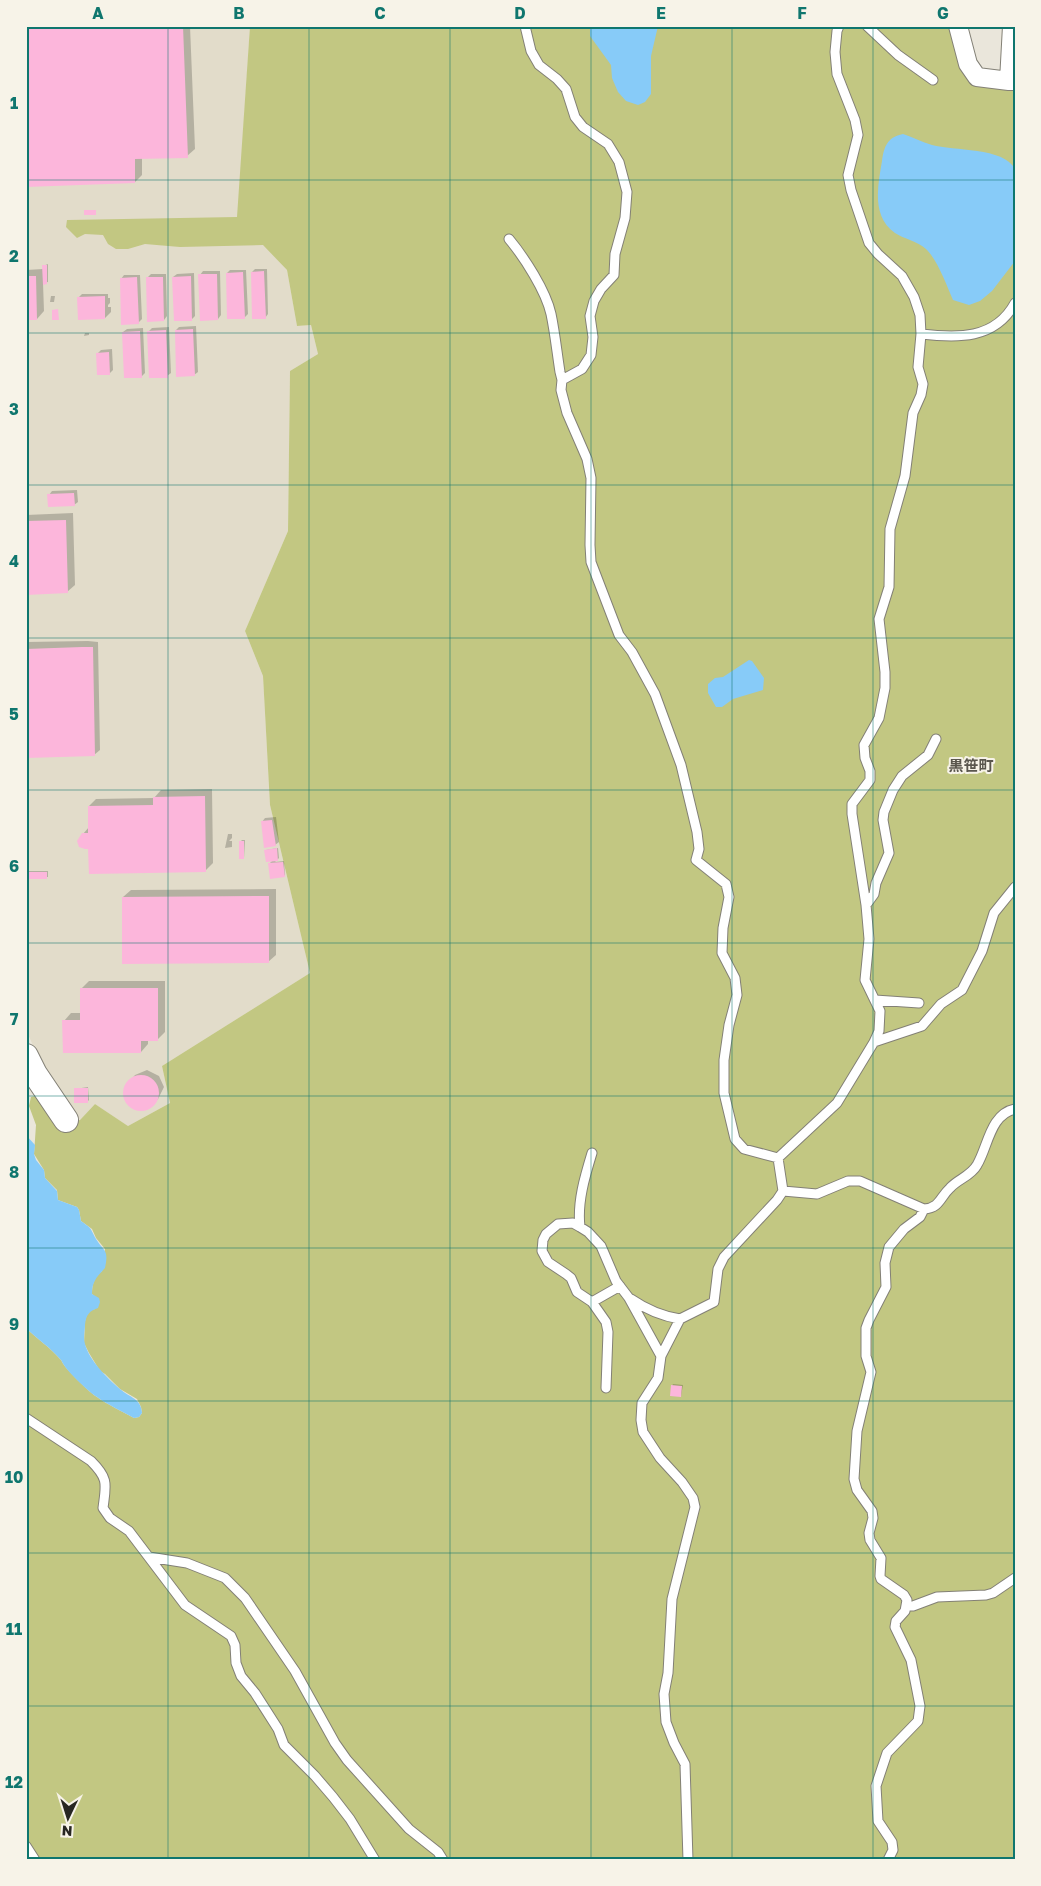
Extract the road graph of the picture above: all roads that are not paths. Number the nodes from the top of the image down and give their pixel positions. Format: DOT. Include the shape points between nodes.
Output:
graph roads {
  1 [pos="525,26"];
  2 [pos="839,26"];
  3 [pos="867,26"];
  4 [pos="958,26"];
  5 [pos="1012,26"];
  6 [pos="933,80"];
  7 [pos="1012,81"];
  8 [pos="509,239"];
  9 [pos="1015,303"];
  10 [pos="920,334"];
  11 [pos="562,380"];
  12 [pos="936,739"];
  13 [pos="1015,886"];
  14 [pos="866,905"];
  15 [pos="875,1000"];
  16 [pos="919,1003"];
  17 [pos="874,1042"];
  18 [pos="26,1056"];
  19 [pos="1015,1109"];
  20 [pos="66,1120"];
  21 [pos="592,1153"];
  22 [pos="778,1158"];
  23 [pos="783,1190"];
  24 [pos="924,1209"];
  25 [pos="580,1227"];
  26 [pos="620,1286"];
  27 [pos="629,1298"];
  28 [pos="592,1302"];
  29 [pos="680,1319"];
  30 [pos="660,1356"];
  31 [pos="606,1388"];
  32 [pos="26,1418"];
  33 [pos="149,1557"];
  34 [pos="1015,1578"];
  35 [pos="906,1606"];
  36 [pos="26,1846"];
  37 [pos="35,1860"];
  38 [pos="375,1860"];
  39 [pos="443,1860"];
  40 [pos="688,1860"];
  41 [pos="888,1860"];
  1 -- 11 [label="lane" via="531,51 539,64 566,89 575,118 608,144 619,162 627,192 614,275 601,289 590,316 593,337 590,355 582,369"];
  2 -- 10 [label="lane" via="835,52 837,74 858,134 848,175 851,190 869,243 902,276 914,297 920,315"];
  3 -- 6 [label="lane" via="898,55"];
  4 -- 7 [label="street" via="968,64 978,77"];
  5 -- 7 [label="street"];
  8 -- 11 [label="lane" via="522,254 551,312"];
  9 -- 10 [label="lane" via="996,325 983,331 949,337"];
  10 -- 14 [label="lane" via="918,367 923,384 913,413 905,476 890,529 889,587 879,619 885,688 879,718 864,745 870,780 852,804"];
  11 -- 22 [label="lane" via="567,413 587,459 591,478 591,562 619,635 655,694 681,765 697,832 699,849 696,860 726,884 729,897 722,953 735,978 737,995 724,1060 724,1093 735,1139 744,1149"];
  12 -- 14 [label="lane" via="928,754 902,776 893,790 883,820 889,854 874,894"];
  13 -- 17 [label="lane" via="994,913 982,951 962,990 941,1004 922,1026"];
  14 -- 15 [label="lane" via="869,939 865,980"];
  15 -- 16 [label="lane"];
  15 -- 17 [label="lane" via="880,1011 879,1031"];
  17 -- 22 [label="lane" via="837,1103"];
  18 -- 20 [label="street"];
  19 -- 24 [label="lane" via="996,1121 977,1166 949,1188 942,1200 932,1208"];
  21 -- 25 [label="lane" via="580,1205"];
  22 -- 23 [label="lane"];
  23 -- 24 [label="lane" via="817,1194 848,1181 860,1182"];
  23 -- 29 [label="lane" via="724,1257 718,1269 714,1302"];
  24 -- 35 [label="lane" via="889,1247 885,1263 886,1287 866,1328 866,1356 871,1372 857,1431 854,1479 857,1490 872,1511 869,1533 881,1558 881,1580 904,1595"];
  25 -- 26 [label="lane" via="601,1246"];
  25 -- 28 [label="lane" via="573,1223 558,1224 546,1234 542,1251 548,1262 571,1278 577,1292"];
  26 -- 27 [label="lane"];
  26 -- 28 [label="lane"];
  27 -- 29 [label="lane" via="653,1312"];
  27 -- 30 [label="lane"];
  28 -- 31 [label="lane" via="606,1322 608,1332"];
  29 -- 30 [label="lane"];
  30 -- 40 [label="lane" via="658,1378 642,1403 643,1432 660,1458 682,1482 695,1507 672,1599 664,1694 666,1722 685,1764"];
  32 -- 33 [label="lane" via="92,1461 100,1470 105,1478 104,1512 129,1530"];
  33 -- 38 [label="lane" via="185,1605 231,1636 241,1676 255,1693 284,1745 333,1797"];
  33 -- 39 [label="lane" via="187,1563 225,1578 244,1598 295,1670 347,1760 409,1829 438,1852"];
  34 -- 35 [label="lane" via="986,1595 937,1597"];
  35 -- 41 [label="lane" via="895,1627 911,1660 920,1706 918,1721 887,1753 876,1786 878,1821 892,1842 893,1850"];
  36 -- 37 [label="lane"];
}
